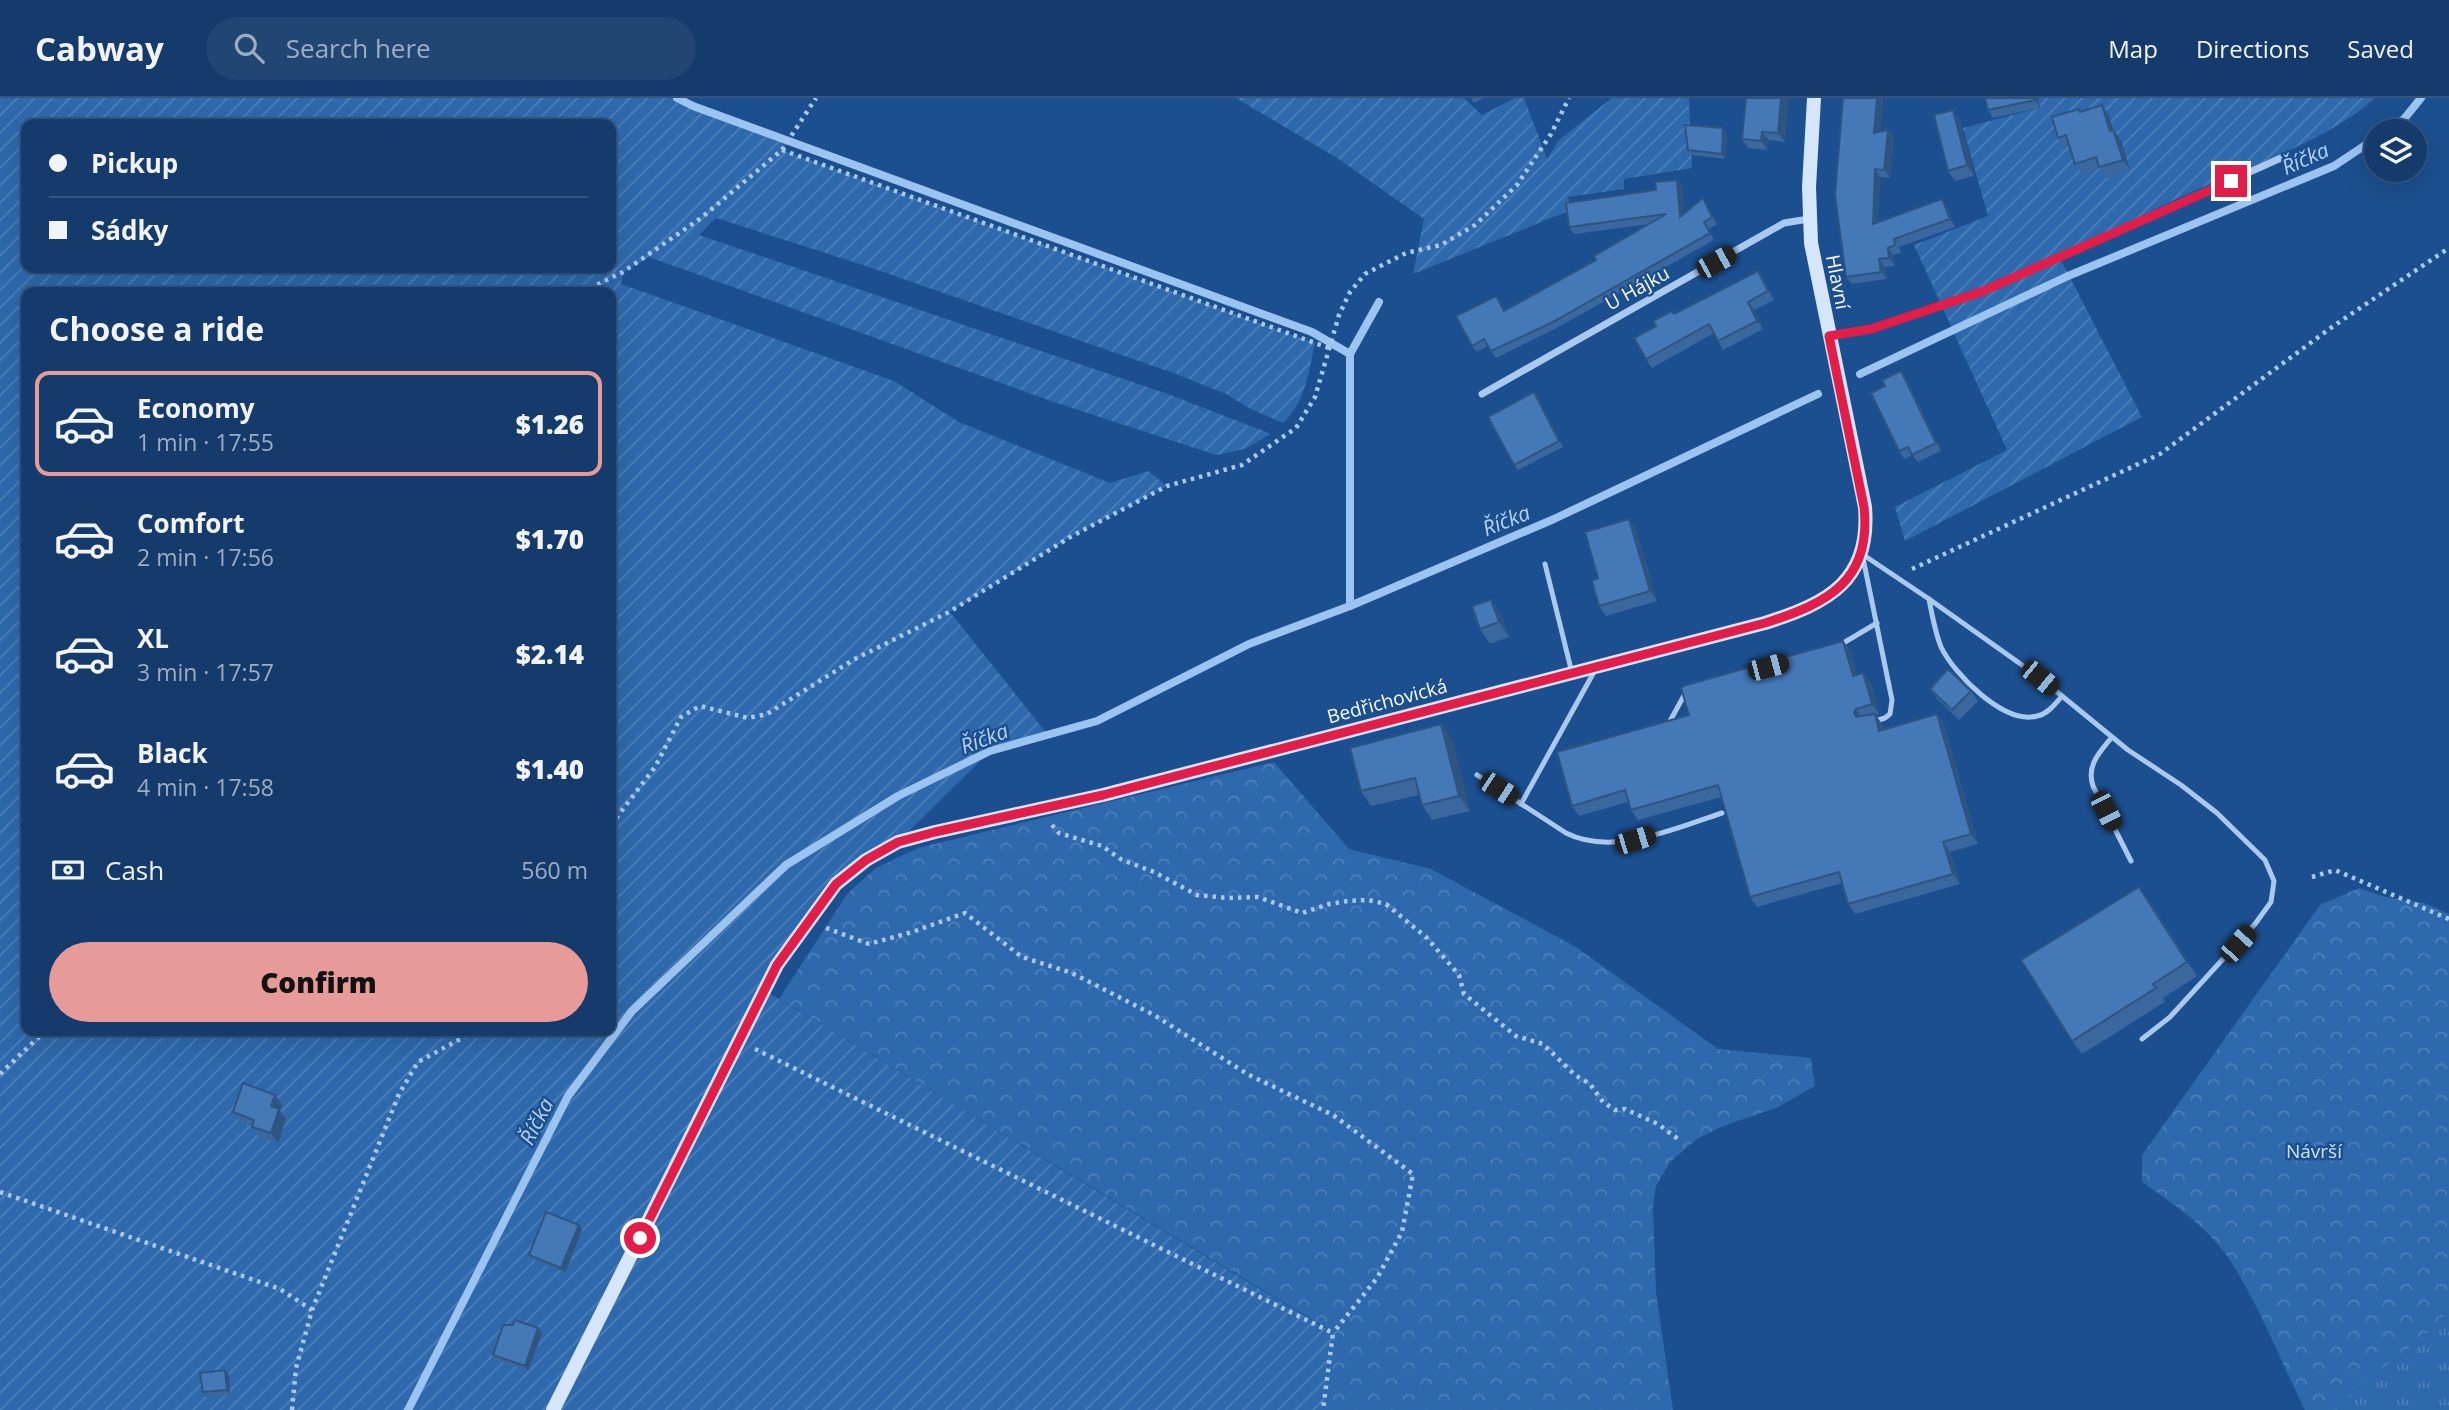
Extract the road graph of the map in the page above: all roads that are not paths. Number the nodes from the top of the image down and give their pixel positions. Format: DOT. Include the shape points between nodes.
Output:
graph roads {
  1 [pos="1814,98"];
  2 [pos="2281,158"];
  3 [pos="1809,219"];
  4 [pos="1829,336"];
  5 [pos="1482,394"];
  6 [pos="1861,554"];
  7 [pos="1545,564"];
  8 [pos="1929,599"];
  9 [pos="1877,623"];
  10 [pos="1836,647"];
  11 [pos="1597,666"];
  12 [pos="1572,673"];
  13 [pos="1694,687"];
  14 [pos="2062,696"];
  15 [pos="1670,721"];
  16 [pos="1866,723"];
  17 [pos="2112,737"];
  18 [pos="1477,775"];
  19 [pos="1521,804"];
  20 [pos="1722,813"];
  21 [pos="2131,861"];
  22 [pos="2142,1039"];
  23 [pos="553,1410"];
  1 -- 3 [label="street, Hlavní"];
  2 -- 4 [label="street" via="1981,292 1871,329"];
  3 -- 4 [label="street, Hlavní"];
  3 -- 5 [label="street, U Hájku" via="1784,223"];
  4 -- 6 [label="street, Hlavní" via="1864,507 1866,535"];
  6 -- 8 [label="lane"];
  6 -- 9 [label="lane"];
  6 -- 11 [label="street, Bedřichovická" via="1837,590 1803,610"];
  7 -- 12 [label="lane"];
  8 -- 14 [label="lane"];
  8 -- 14 [label="lane" via="1947,656 1962,676 1996,705 2015,715 2034,717 2048,711"];
  9 -- 10 [label="lane"];
  9 -- 16 [label="lane" via="1893,706 1885,718"];
  11 -- 12 [label="street, Bedřichovická"];
  11 -- 19 [label="lane"];
  12 -- 23 [label="street, Bedřichovická" via="1103,795 935,832 898,842 866,860 836,884 777,965"];
  13 -- 15 [label="lane" via="1686,692"];
  14 -- 17 [label="lane"];
  17 -- 21 [label="lane" via="2093,761 2091,776"];
  17 -- 22 [label="lane" via="2230,824 2265,860 2274,881 2271,902 2255,924 2177,1010"];
  18 -- 19 [label="lane"];
  19 -- 20 [label="lane" via="1573,836 1621,842"];
}
